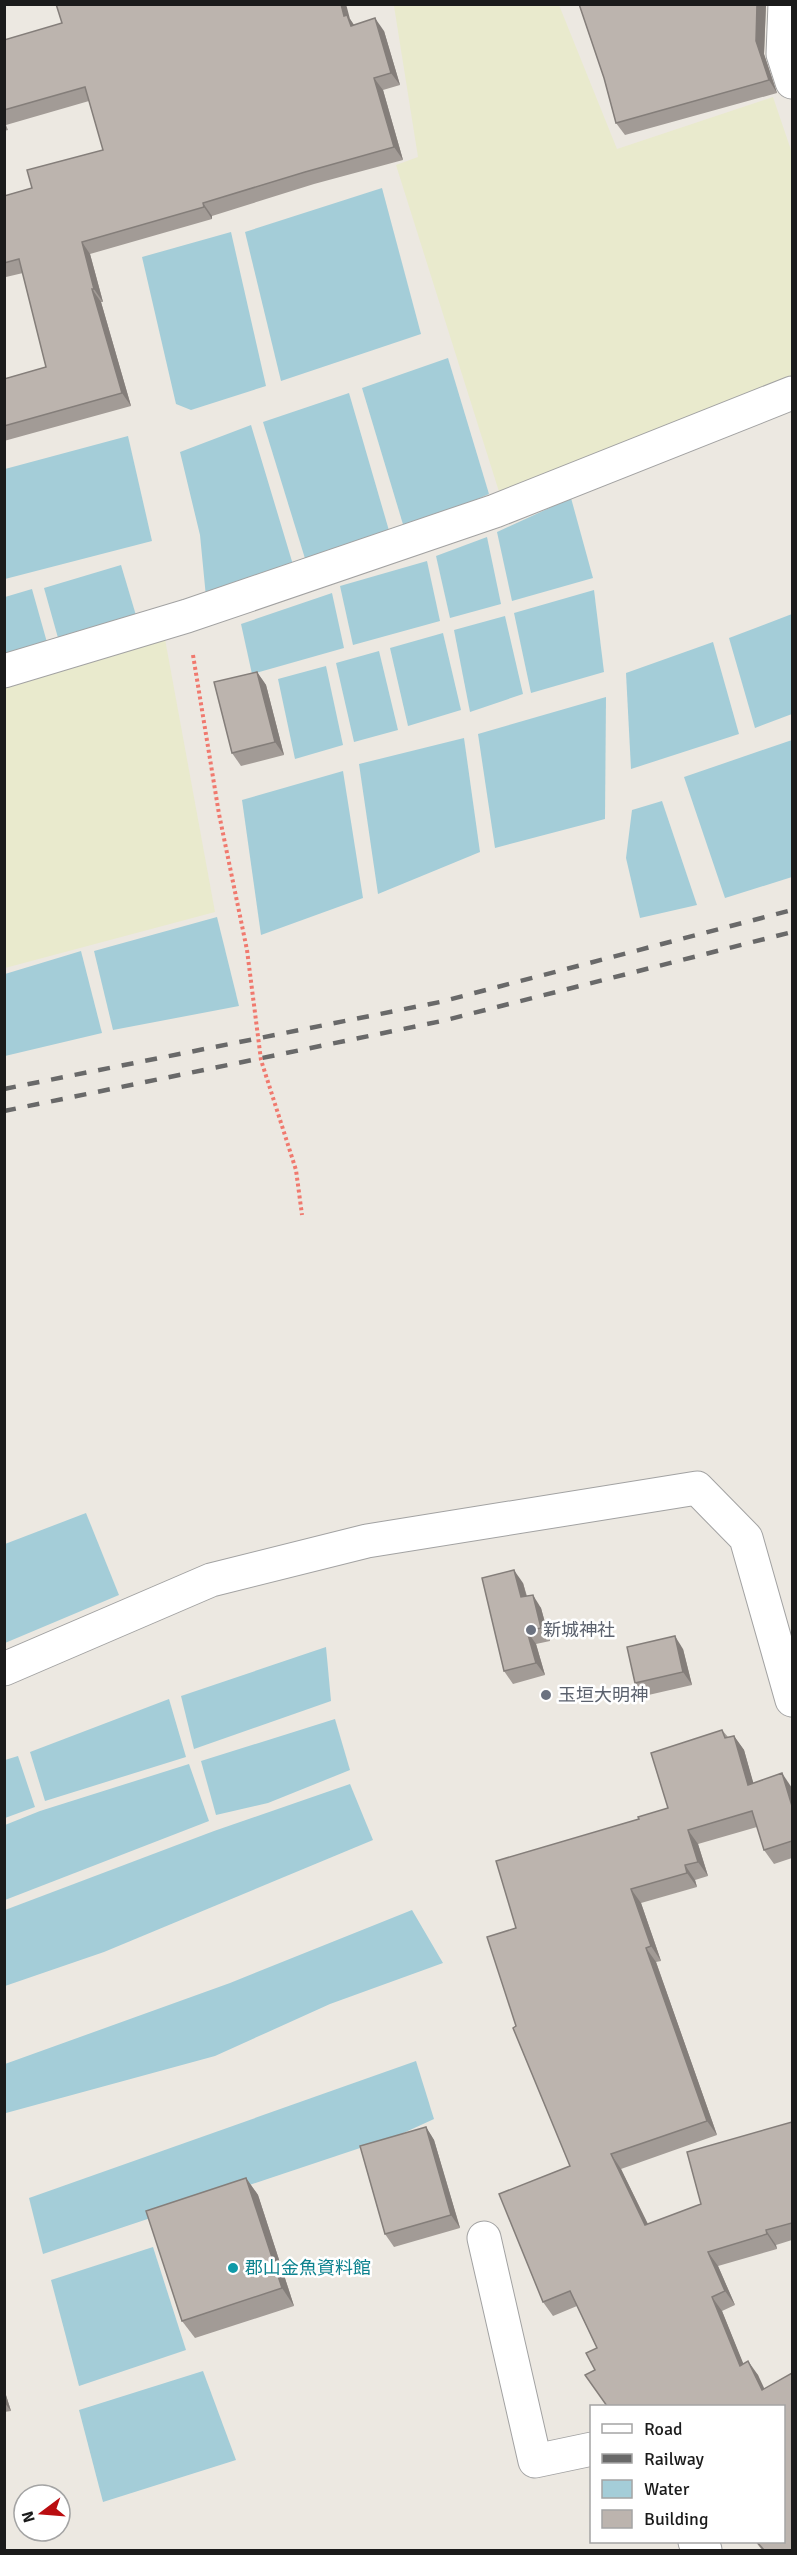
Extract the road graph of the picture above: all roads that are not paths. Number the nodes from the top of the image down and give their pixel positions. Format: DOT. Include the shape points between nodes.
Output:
graph roads {
  1 [pos="785,4"];
  2 [pos="792,82"];
  3 [pos="792,393"];
  4 [pos="4,671"];
  5 [pos="4,1669"];
  6 [pos="792,1700"];
  7 [pos="484,2238"];
  8 [pos="590,2449"];
  1 -- 2 [label="street" via="783,54"];
  3 -- 4 [label="street" via="495,510 187,615"];
  5 -- 6 [label="street" via="211,1580 367,1541 697,1488 746,1538"];
  7 -- 8 [label="street" via="535,2461"];
}
